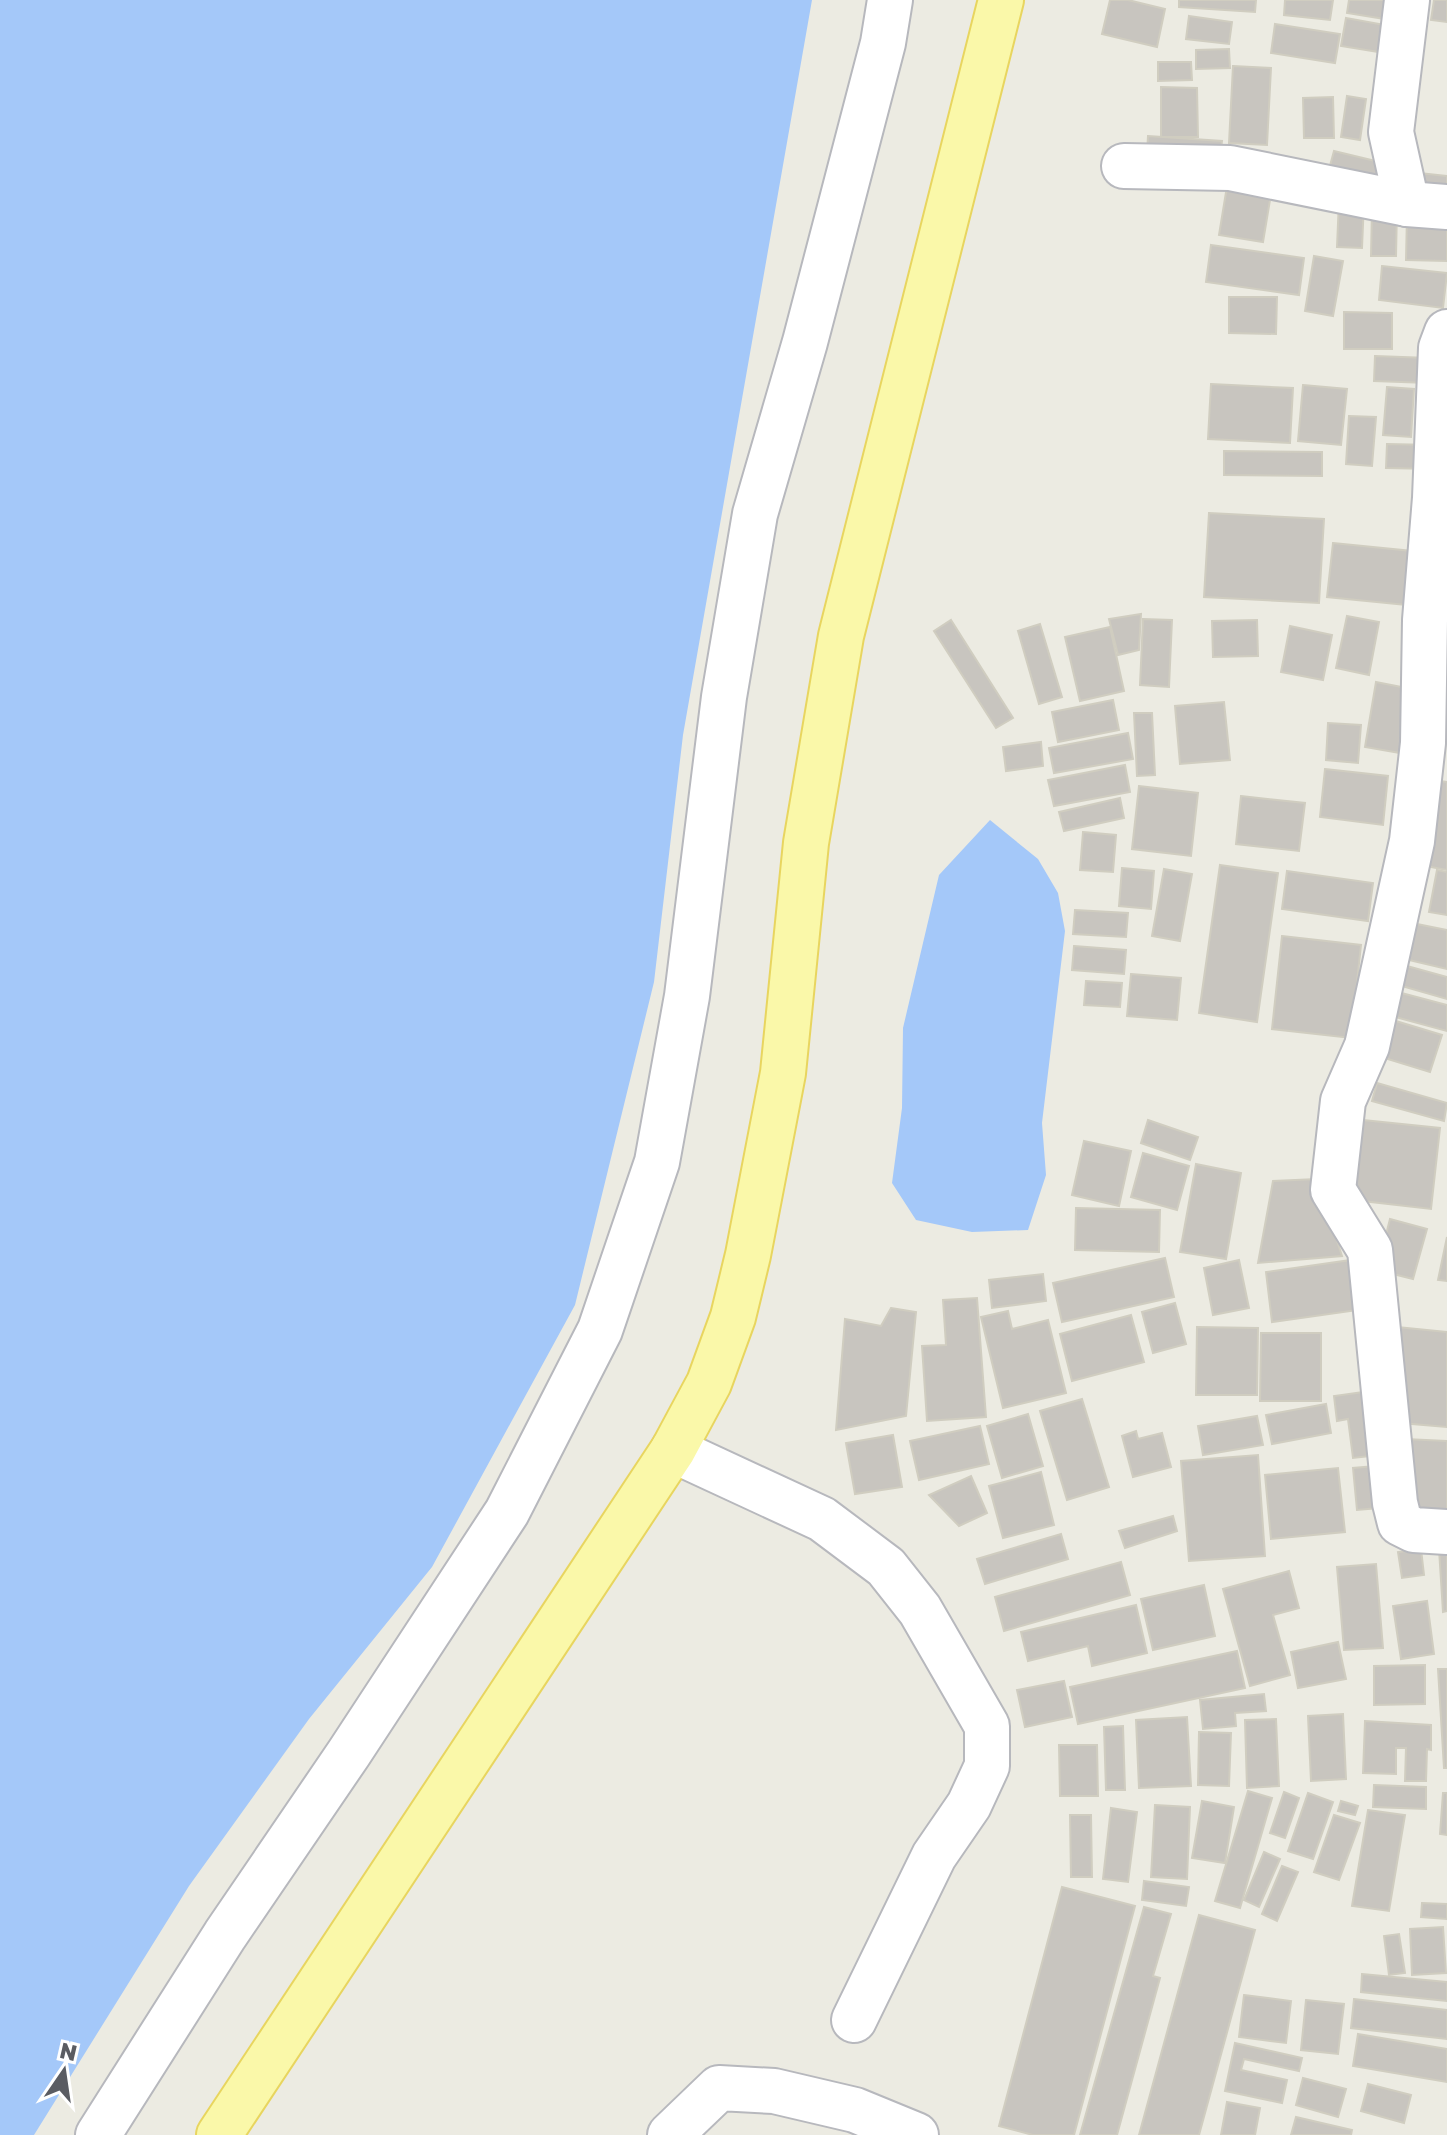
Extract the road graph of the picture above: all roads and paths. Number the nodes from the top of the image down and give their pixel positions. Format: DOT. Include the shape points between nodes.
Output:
graph roads {
  1 [pos="890,0"];
  2 [pos="1001,0"];
  3 [pos="1407,0"];
  4 [pos="1124,166"];
  5 [pos="1427,206"];
  6 [pos="1447,332"];
  7 [pos="1441,500"];
  8 [pos="1436,621"];
  9 [pos="673,1450"];
  10 [pos="1447,1532"];
  11 [pos="854,2020"];
  12 [pos="98,2135"];
  13 [pos="219,2135"];
  14 [pos="670,2135"];
  15 [pos="916,2135"];
  1 -- 12 [label="street" via="805,342 755,514 724,697 687,996 657,1162 600,1330 507,1512"];
  2 -- 9 [label="main road" via="841,636 806,843 783,1073 748,1255 709,1383"];
  3 -- 5 [label="street" via="1391,132"];
  4 -- 5 [label="street" via="1230,168"];
  6 -- 7 [label="street" via="1441,348"];
  7 -- 8 [label="street"];
  8 -- 10 [label="street" via="1412,841 1367,1046 1343,1101 1333,1190 1370,1250 1400,1523 1414,1530"];
  9 -- 11 [label="street" via="822,1519 886,1567 920,1610 987,1726 987,1766 969,1805 934,1856"];
  9 -- 13 [label="main road"];
  14 -- 15 [label="street" via="719,2088 801,2097 855,2110"];
}
